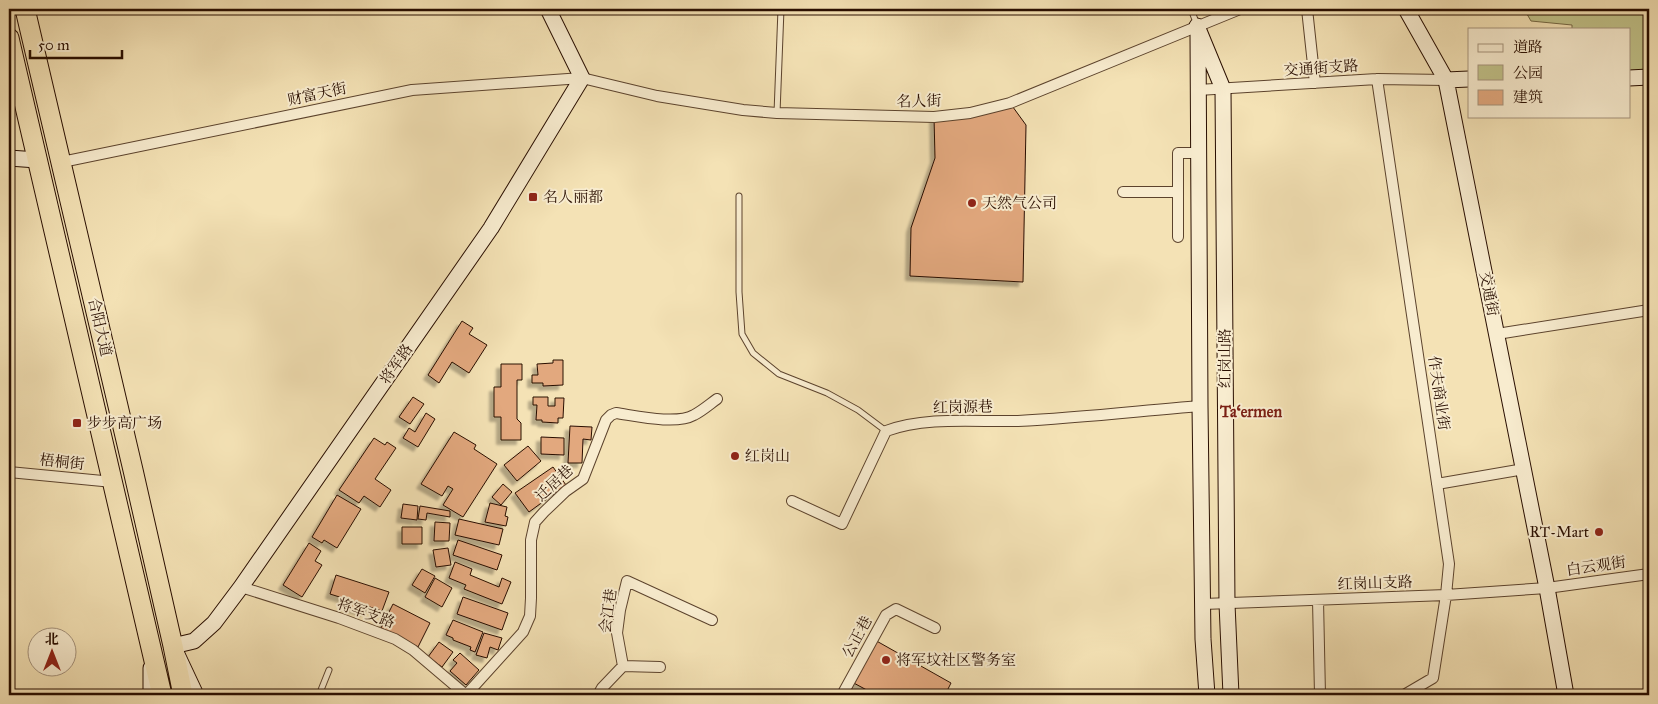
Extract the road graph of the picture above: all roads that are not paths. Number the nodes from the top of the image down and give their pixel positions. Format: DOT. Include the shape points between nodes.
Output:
graph roads {
  1 [pos="25,9"];
  2 [pos="548,9"];
  3 [pos="781,9"];
  4 [pos="1191,9"];
  5 [pos="1240,9"];
  6 [pos="1307,9"];
  7 [pos="1406,9"];
  8 [pos="1197,26"];
  9 [pos="9,38"];
  10 [pos="1649,77"];
  11 [pos="582,78"];
  12 [pos="1630,78"];
  13 [pos="1377,79"];
  14 [pos="1446,80"];
  15 [pos="1468,80"];
  16 [pos="1315,83"];
  17 [pos="1223,89"];
  18 [pos="1198,90"];
  19 [pos="777,114"];
  20 [pos="1198,154"];
  21 [pos="9,158"];
  22 [pos="37,160"];
  23 [pos="62,162"];
  24 [pos="1122,192"];
  25 [pos="1178,192"];
  26 [pos="739,196"];
  27 [pos="1178,237"];
  28 [pos="1649,310"];
  29 [pos="1497,334"];
  30 [pos="717,399"];
  31 [pos="1200,406"];
  32 [pos="886,431"];
  33 [pos="1524,469"];
  34 [pos="9,472"];
  35 [pos="113,482"];
  36 [pos="1437,484"];
  37 [pos="792,501"];
  38 [pos="1649,574"];
  39 [pos="241,587"];
  40 [pos="1547,588"];
  41 [pos="1446,595"];
  42 [pos="1318,600"];
  43 [pos="1203,604"];
  44 [pos="1227,604"];
  45 [pos="712,620"];
  46 [pos="935,628"];
  47 [pos="173,646"];
  48 [pos="151,649"];
  49 [pos="623,666"];
  50 [pos="660,667"];
  51 [pos="329,670"];
  52 [pos="151,695"];
  53 [pos="162,695"];
  54 [pos="183,695"];
  55 [pos="196,695"];
  56 [pos="319,695"];
  57 [pos="466,695"];
  58 [pos="598,695"];
  59 [pos="842,695"];
  60 [pos="1207,695"];
  61 [pos="1231,695"];
  62 [pos="1320,695"];
  63 [pos="1404,695"];
  64 [pos="1566,695"];
  1 -- 23 [label="highway, 合阳大道"];
  2 -- 11 [label="main road"];
  3 -- 19 [label="lane"];
  4 -- 8 [label="lane, 红岗山路"];
  5 -- 8 [label="street, 名人街"];
  6 -- 16 [label="street"];
  7 -- 14 [label="main road, 交通街"];
  8 -- 17 [label="main road, 红岗山路"];
  8 -- 18 [label="main road, 红岗山路"];
  8 -- 19 [label="street, 名人街" via="1010,104 970,113 934,117"];
  9 -- 22 [label="highway, 合阳大道"];
  10 -- 12 [label="main road"];
  11 -- 19 [label="street, 名人街" via="657,96"];
  11 -- 23 [label="street, 财富天街" via="412,90"];
  11 -- 39 [label="main road, 将军路" via="491,228"];
  13 -- 14 [label="street, 交通街支路"];
  13 -- 16 [label="street, 交通街支路"];
  13 -- 36 [label="street, 作夫商业街"];
  14 -- 15 [label="main road"];
  14 -- 29 [label="main road, 交通街"];
  16 -- 17 [label="street, 交通街支路"];
  17 -- 18 [label="street, 交通街支路"];
  17 -- 44 [label="main road, 红岗山路"];
  18 -- 20 [label="main road, 红岗山路"];
  20 -- 25 [label="street" via="1178,154"];
  20 -- 31 [label="main road, 红岗山路"];
  21 -- 22 [label="main road"];
  22 -- 35 [label="highway, 合阳大道"];
  23 -- 47 [label="highway, 合阳大道"];
  24 -- 25 [label="street"];
  25 -- 27 [label="street"];
  26 -- 32 [label="lane" via="742,334 753,353 779,374 827,393"];
  28 -- 29 [label="street"];
  29 -- 33 [label="main road, 交通街"];
  30 -- 57 [label="street, 迁居巷" via="694,415 681,419 616,413 606,420 583,479 535,522 531,540 532,598 530,616 523,632"];
  31 -- 32 [label="street, 红岗源巷" via="1064,418 929,422 901,425"];
  31 -- 43 [label="main road, 红岗山路"];
  32 -- 37 [label="street" via="842,524"];
  33 -- 36 [label="street"];
  33 -- 40 [label="main road, 交通街"];
  34 -- 35 [label="street, 梧桐街"];
  35 -- 48 [label="highway, 合阳大道"];
  36 -- 41 [label="street, 作夫商业街" via="1449,564"];
  38 -- 40 [label="street, 白云观街"];
  39 -- 47 [label="main road, 将军路" via="201,635 194,641"];
  39 -- 57 [label="street, 将军支路" via="396,639"];
  40 -- 41 [label="street, 红岗山支路"];
  40 -- 64 [label="main road, 交通街"];
  41 -- 42 [label="street, 红岗山支路"];
  41 -- 63 [label="street, 作夫商业街" via="1433,678"];
  42 -- 44 [label="street, 红岗山支路"];
  42 -- 62 [label="street"];
  43 -- 44 [label="street, 红岗山支路"];
  43 -- 60 [label="main road, 红岗山路"];
  44 -- 61 [label="main road, 红岗山路"];
  45 -- 49 [label="street, 会江巷" via="627,581 617,633"];
  46 -- 59 [label="street, 公正巷" via="896,609 886,615"];
  47 -- 54 [label="highway, 合阳大道"];
  47 -- 55 [label="main road"];
  48 -- 52 [label="main road"];
  48 -- 53 [label="highway, 合阳大道"];
  49 -- 50 [label="street"];
  49 -- 58 [label="street"];
  51 -- 56 [label="lane"];
}
